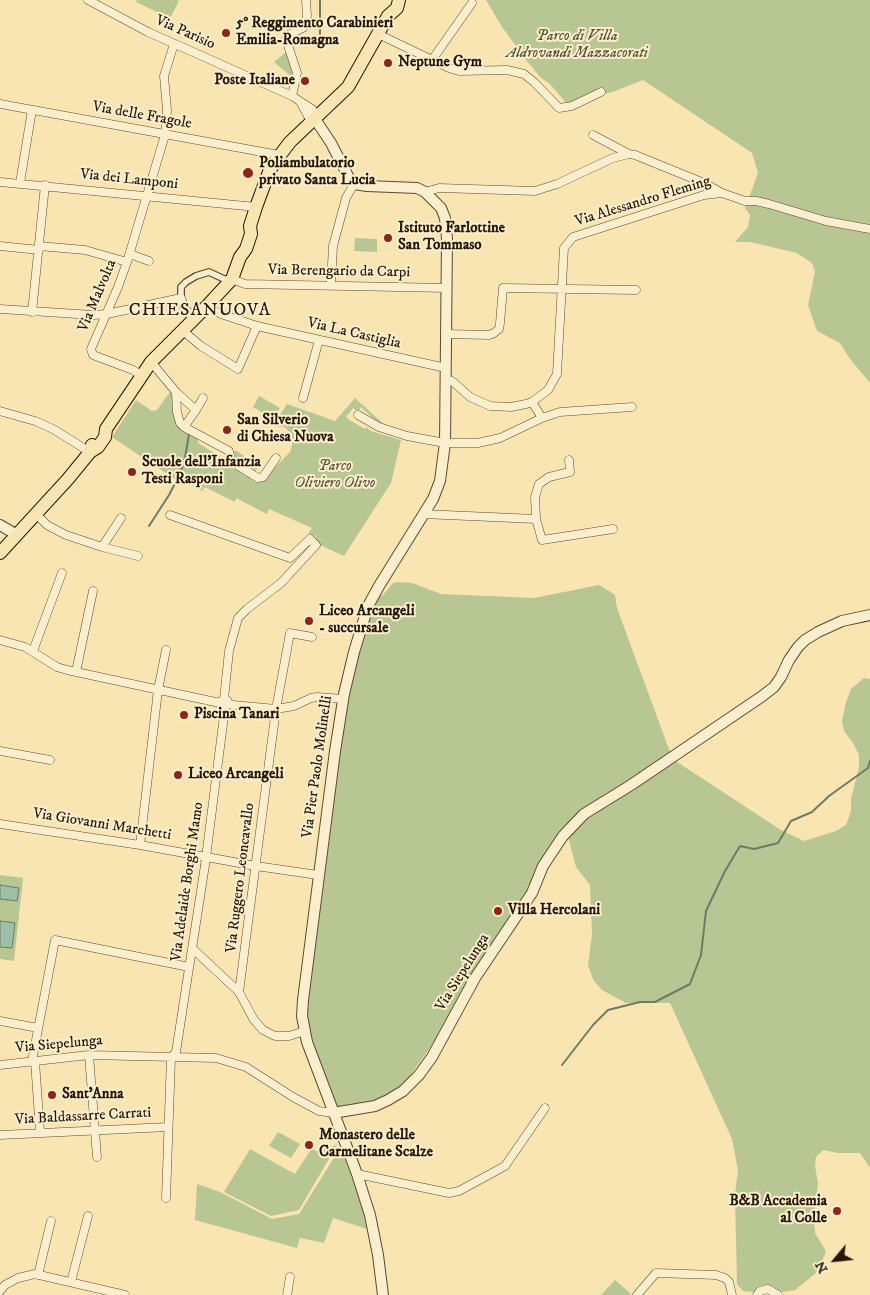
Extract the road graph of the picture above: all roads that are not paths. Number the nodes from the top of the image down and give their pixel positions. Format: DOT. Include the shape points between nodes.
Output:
graph roads {
  1 [pos="88,0"];
  2 [pos="306,0"];
  3 [pos="393,0"];
  4 [pos="398,0"];
  5 [pos="472,3"];
  6 [pos="388,16"];
  7 [pos="378,34"];
  8 [pos="174,44"];
  9 [pos="432,60"];
  10 [pos="601,92"];
  11 [pos="296,98"];
  12 [pos="0,104"];
  13 [pos="32,110"];
  14 [pos="315,119"];
  15 [pos="165,135"];
  16 [pos="593,135"];
  17 [pos="628,154"];
  18 [pos="279,155"];
  19 [pos="0,182"];
  20 [pos="20,183"];
  21 [pos="354,184"];
  22 [pos="45,186"];
  23 [pos="425,192"];
  24 [pos="722,193"];
  25 [pos="146,195"];
  26 [pos="256,207"];
  27 [pos="870,229"];
  28 [pos="0,246"];
  29 [pos="39,248"];
  30 [pos="128,258"];
  31 [pos="149,261"];
  32 [pos="232,279"];
  33 [pos="331,284"];
  34 [pos="447,288"];
  35 [pos="561,289"];
  36 [pos="636,290"];
  37 [pos="180,298"];
  38 [pos="206,307"];
  39 [pos="0,309"];
  40 [pos="32,312"];
  41 [pos="107,314"];
  42 [pos="194,319"];
  43 [pos="257,326"];
  44 [pos="182,330"];
  45 [pos="446,334"];
  46 [pos="320,340"];
  47 [pos="151,362"];
  48 [pos="446,368"];
  49 [pos="141,375"];
  50 [pos="446,380"];
  51 [pos="176,392"];
  52 [pos="203,398"];
  53 [pos="303,398"];
  54 [pos="532,402"];
  55 [pos="632,407"];
  56 [pos="196,410"];
  57 [pos="0,411"];
  58 [pos="358,415"];
  59 [pos="542,418"];
  60 [pos="184,427"];
  61 [pos="445,443"];
  62 [pos="90,452"];
  63 [pos="276,458"];
  64 [pos="569,460"];
  65 [pos="36,514"];
  66 [pos="423,514"];
  67 [pos="170,515"];
  68 [pos="121,518"];
  69 [pos="536,519"];
  70 [pos="0,525"];
  71 [pos="613,529"];
  72 [pos="17,535"];
  73 [pos="102,547"];
  74 [pos="0,553"];
  75 [pos="138,556"];
  76 [pos="62,574"];
  77 [pos="93,591"];
  78 [pos="870,615"];
  79 [pos="312,637"];
  80 [pos="0,640"];
  81 [pos="166,650"];
  82 [pos="33,652"];
  83 [pos="76,672"];
  84 [pos="158,690"];
  85 [pos="343,699"];
  86 [pos="224,704"];
  87 [pos="276,709"];
  88 [pos="0,751"];
  89 [pos="50,760"];
  90 [pos="0,824"];
  91 [pos="140,845"];
  92 [pos="207,856"];
  93 [pos="256,866"];
  94 [pos="318,875"];
  95 [pos="192,948"];
  96 [pos="189,966"];
  97 [pos="240,992"];
  98 [pos="0,1021"];
  99 [pos="38,1028"];
  100 [pos="304,1030"];
  101 [pos="89,1055"];
  102 [pos="171,1058"];
  103 [pos="33,1061"];
  104 [pos="0,1065"];
  105 [pos="545,1108"];
  106 [pos="333,1113"];
  107 [pos="168,1127"];
  108 [pos="94,1130"];
  109 [pos="40,1132"];
  110 [pos="0,1135"];
  111 [pos="97,1158"];
  112 [pos="357,1174"];
  113 [pos="166,1198"];
  114 [pos="88,1216"];
  115 [pos="52,1221"];
  116 [pos="38,1275"];
  117 [pos="290,1277"];
  118 [pos="71,1282"];
  119 [pos="0,1291"];
  120 [pos="125,1295"];
  121 [pos="287,1295"];
  122 [pos="383,1295"];
  123 [pos="637,1295"];
  124 [pos="732,1295"];
  125 [pos="757,1295"];
  126 [pos="778,1295"];
  1 -- 8 [label="street, Via Parisio"];
  2 -- 11 [label="street" via="305,26 286,38 297,73"];
  3 -- 6 [label="main road" via="388,7"];
  4 -- 6 [label="main road" via="395,12"];
  5 -- 9 [label="street"];
  6 -- 7 [label="main road"];
  7 -- 9 [label="street"];
  7 -- 14 [label="main road" via="348,87"];
  8 -- 11 [label="street, Via Parisio"];
  8 -- 15 [label="street, Via Malvolta" via="164,76"];
  9 -- 10 [label="street" via="459,70 506,70 524,74 559,108 572,106"];
  11 -- 14 [label="street, Via Parisio" via="312,109"];
  12 -- 13 [label="street, Via delle Fragole"];
  13 -- 15 [label="street, Via delle Fragole"];
  13 -- 20 [label="street"];
  14 -- 18 [label="main road"];
  14 -- 21 [label="street"];
  15 -- 18 [label="street, Via delle Fragole"];
  15 -- 25 [label="street, Via Malvolta"];
  16 -- 17 [label="street"];
  17 -- 23 [label="street" via="535,191 439,188"];
  17 -- 24 [label="street"];
  18 -- 26 [label="main road"];
  19 -- 20 [label="street, Via dei Lamponi"];
  20 -- 22 [label="street, Via dei Lamponi"];
  21 -- 23 [label="street" via="417,188"];
  21 -- 33 [label="street" via="336,230"];
  22 -- 25 [label="street, Via dei Lamponi"];
  22 -- 29 [label="street"];
  23 -- 34 [label="street, Via Pier Paolo Molinelli" via="435,200 445,218"];
  24 -- 27 [label="street, Via Alessandro Fleming" via="826,222"];
  24 -- 35 [label="street, Via Alessandro Fleming" via="704,195 573,237 564,248"];
  25 -- 26 [label="street, Via dei Lamponi"];
  25 -- 30 [label="street, Via Malvolta"];
  26 -- 32 [label="main road" via="246,249"];
  28 -- 29 [label="street"];
  29 -- 30 [label="street" via="85,250"];
  29 -- 40 [label="street"];
  30 -- 31 [label="street, Via Malvolta"];
  30 -- 41 [label="street, Via Malvolta"];
  32 -- 33 [label="street, Via Berengario da Carpi" via="245,284"];
  32 -- 37 [label="street" via="212,272 196,276 181,287"];
  32 -- 38 [label="main road"];
  33 -- 34 [label="street, Via Berengario da Carpi"];
  34 -- 45 [label="street, Via Pier Paolo Molinelli"];
  35 -- 36 [label="street"];
  35 -- 45 [label="street" via="503,288 499,329 489,334"];
  35 -- 54 [label="street, Via Alessandro Fleming" via="557,374 548,390"];
  37 -- 41 [label="street"];
  37 -- 42 [label="street"];
  38 -- 42 [label="main road"];
  38 -- 43 [label="street, Via La Castiglia"];
  39 -- 40 [label="street"];
  40 -- 41 [label="street"];
  41 -- 49 [label="street, Via Malvolta" via="91,352"];
  42 -- 44 [label="main road"];
  43 -- 44 [label="street" via="238,369 206,350"];
  43 -- 46 [label="street, Via La Castiglia"];
  44 -- 47 [label="main road"];
  45 -- 48 [label="street, Via Pier Paolo Molinelli"];
  46 -- 48 [label="street, Via La Castiglia"];
  46 -- 53 [label="street"];
  47 -- 49 [label="main road"];
  47 -- 51 [label="street"];
  48 -- 50 [label="street, Via Pier Paolo Molinelli"];
  49 -- 62 [label="main road" via="106,428 105,437"];
  50 -- 54 [label="street" via="490,406 519,406"];
  50 -- 61 [label="street, Via Pier Paolo Molinelli"];
  51 -- 56 [label="street"];
  51 -- 60 [label="street" via="177,412"];
  52 -- 56 [label="street"];
  54 -- 59 [label="street"];
  55 -- 59 [label="street" via="574,410"];
  56 -- 60 [label="street"];
  57 -- 62 [label="street" via="36,421"];
  58 -- 61 [label="street" via="379,427 406,436"];
  59 -- 61 [label="street" via="490,442"];
  60 -- 63 [label="street" via="229,451 231,461 258,478 263,477"];
  61 -- 66 [label="street, Via Pier Paolo Molinelli" via="440,481"];
  62 -- 65 [label="main road"];
  64 -- 69 [label="street" via="570,472 549,477 539,484 535,497"];
  65 -- 72 [label="main road"];
  65 -- 73 [label="street" via="47,525 66,535"];
  66 -- 69 [label="street"];
  66 -- 85 [label="street, Via Pier Paolo Molinelli" via="368,606"];
  67 -- 86 [label="street, Via Adelaide Borghi Mamo" via="290,558 310,539 316,545 281,583 238,618 229,651"];
  68 -- 73 [label="street"];
  69 -- 71 [label="street" via="542,540"];
  70 -- 72 [label="street"];
  72 -- 74 [label="main road"];
  73 -- 75 [label="street"];
  76 -- 82 [label="street"];
  77 -- 83 [label="street"];
  78 -- 106 [label="street, Via Siepelunga" via="842,621 805,640 774,687 584,814 563,836 543,866 532,892 475,978 419,1075 403,1091 375,1106"];
  79 -- 87 [label="street, Via Ruggero Leoncavallo" via="290,633"];
  80 -- 82 [label="street"];
  81 -- 84 [label="street"];
  82 -- 83 [label="street" via="57,667"];
  83 -- 84 [label="street"];
  84 -- 86 [label="street"];
  84 -- 91 [label="street"];
  85 -- 87 [label="street" via="317,697"];
  85 -- 94 [label="street, Via Pier Paolo Molinelli"];
  86 -- 87 [label="street"];
  86 -- 92 [label="street, Via Adelaide Borghi Mamo"];
  87 -- 93 [label="street, Via Ruggero Leoncavallo"];
  88 -- 89 [label="street"];
  90 -- 91 [label="street, Via Giovanni Marchetti"];
  91 -- 92 [label="street, Via Giovanni Marchetti"];
  92 -- 93 [label="street, Via Giovanni Marchetti"];
  92 -- 95 [label="street, Via Adelaide Borghi Mamo"];
  93 -- 94 [label="street, Via Giovanni Marchetti"];
  93 -- 97 [label="street, Via Ruggero Leoncavallo"];
  94 -- 100 [label="street, Via Pier Paolo Molinelli" via="303,1000"];
  95 -- 96 [label="street, Via Adelaide Borghi Mamo"];
  95 -- 97 [label="street"];
  96 -- 99 [label="street" via="55,940"];
  96 -- 102 [label="street, Via Adelaide Borghi Mamo" via="176,1052"];
  97 -- 100 [label="street" via="254,1020 263,1030 275,1036 289,1036"];
  98 -- 99 [label="street"];
  99 -- 103 [label="street"];
  100 -- 106 [label="street, Via Pier Paolo Molinelli"];
  101 -- 102 [label="street, Via Siepelunga"];
  101 -- 103 [label="street, Via Siepelunga"];
  101 -- 108 [label="street"];
  102 -- 106 [label="street, Via Siepelunga" via="227,1060 252,1070 314,1109"];
  102 -- 107 [label="street, Via Adelaide Borghi Mamo"];
  103 -- 104 [label="street, Via Siepelunga"];
  103 -- 109 [label="street"];
  105 -- 112 [label="street" via="505,1166 459,1191 448,1193"];
  106 -- 112 [label="street, Via Pier Paolo Molinelli"];
  107 -- 108 [label="street, Via Baldassarre Carrati"];
  107 -- 113 [label="street, Via Adelaide Borghi Mamo"];
  108 -- 109 [label="street, Via Baldassarre Carrati"];
  108 -- 111 [label="street"];
  109 -- 110 [label="street, Via Baldassarre Carrati"];
  112 -- 122 [label="street, Via Pier Paolo Molinelli" via="374,1234"];
  114 -- 118 [label="street"];
  115 -- 116 [label="street"];
  116 -- 118 [label="street"];
  116 -- 119 [label="street" via="18,1278"];
  117 -- 121 [label="street"];
  118 -- 120 [label="street"];
  123 -- 124 [label="street" via="656,1273 716,1275 729,1282"];
  125 -- 126 [label="street" via="768,1289"];
}
